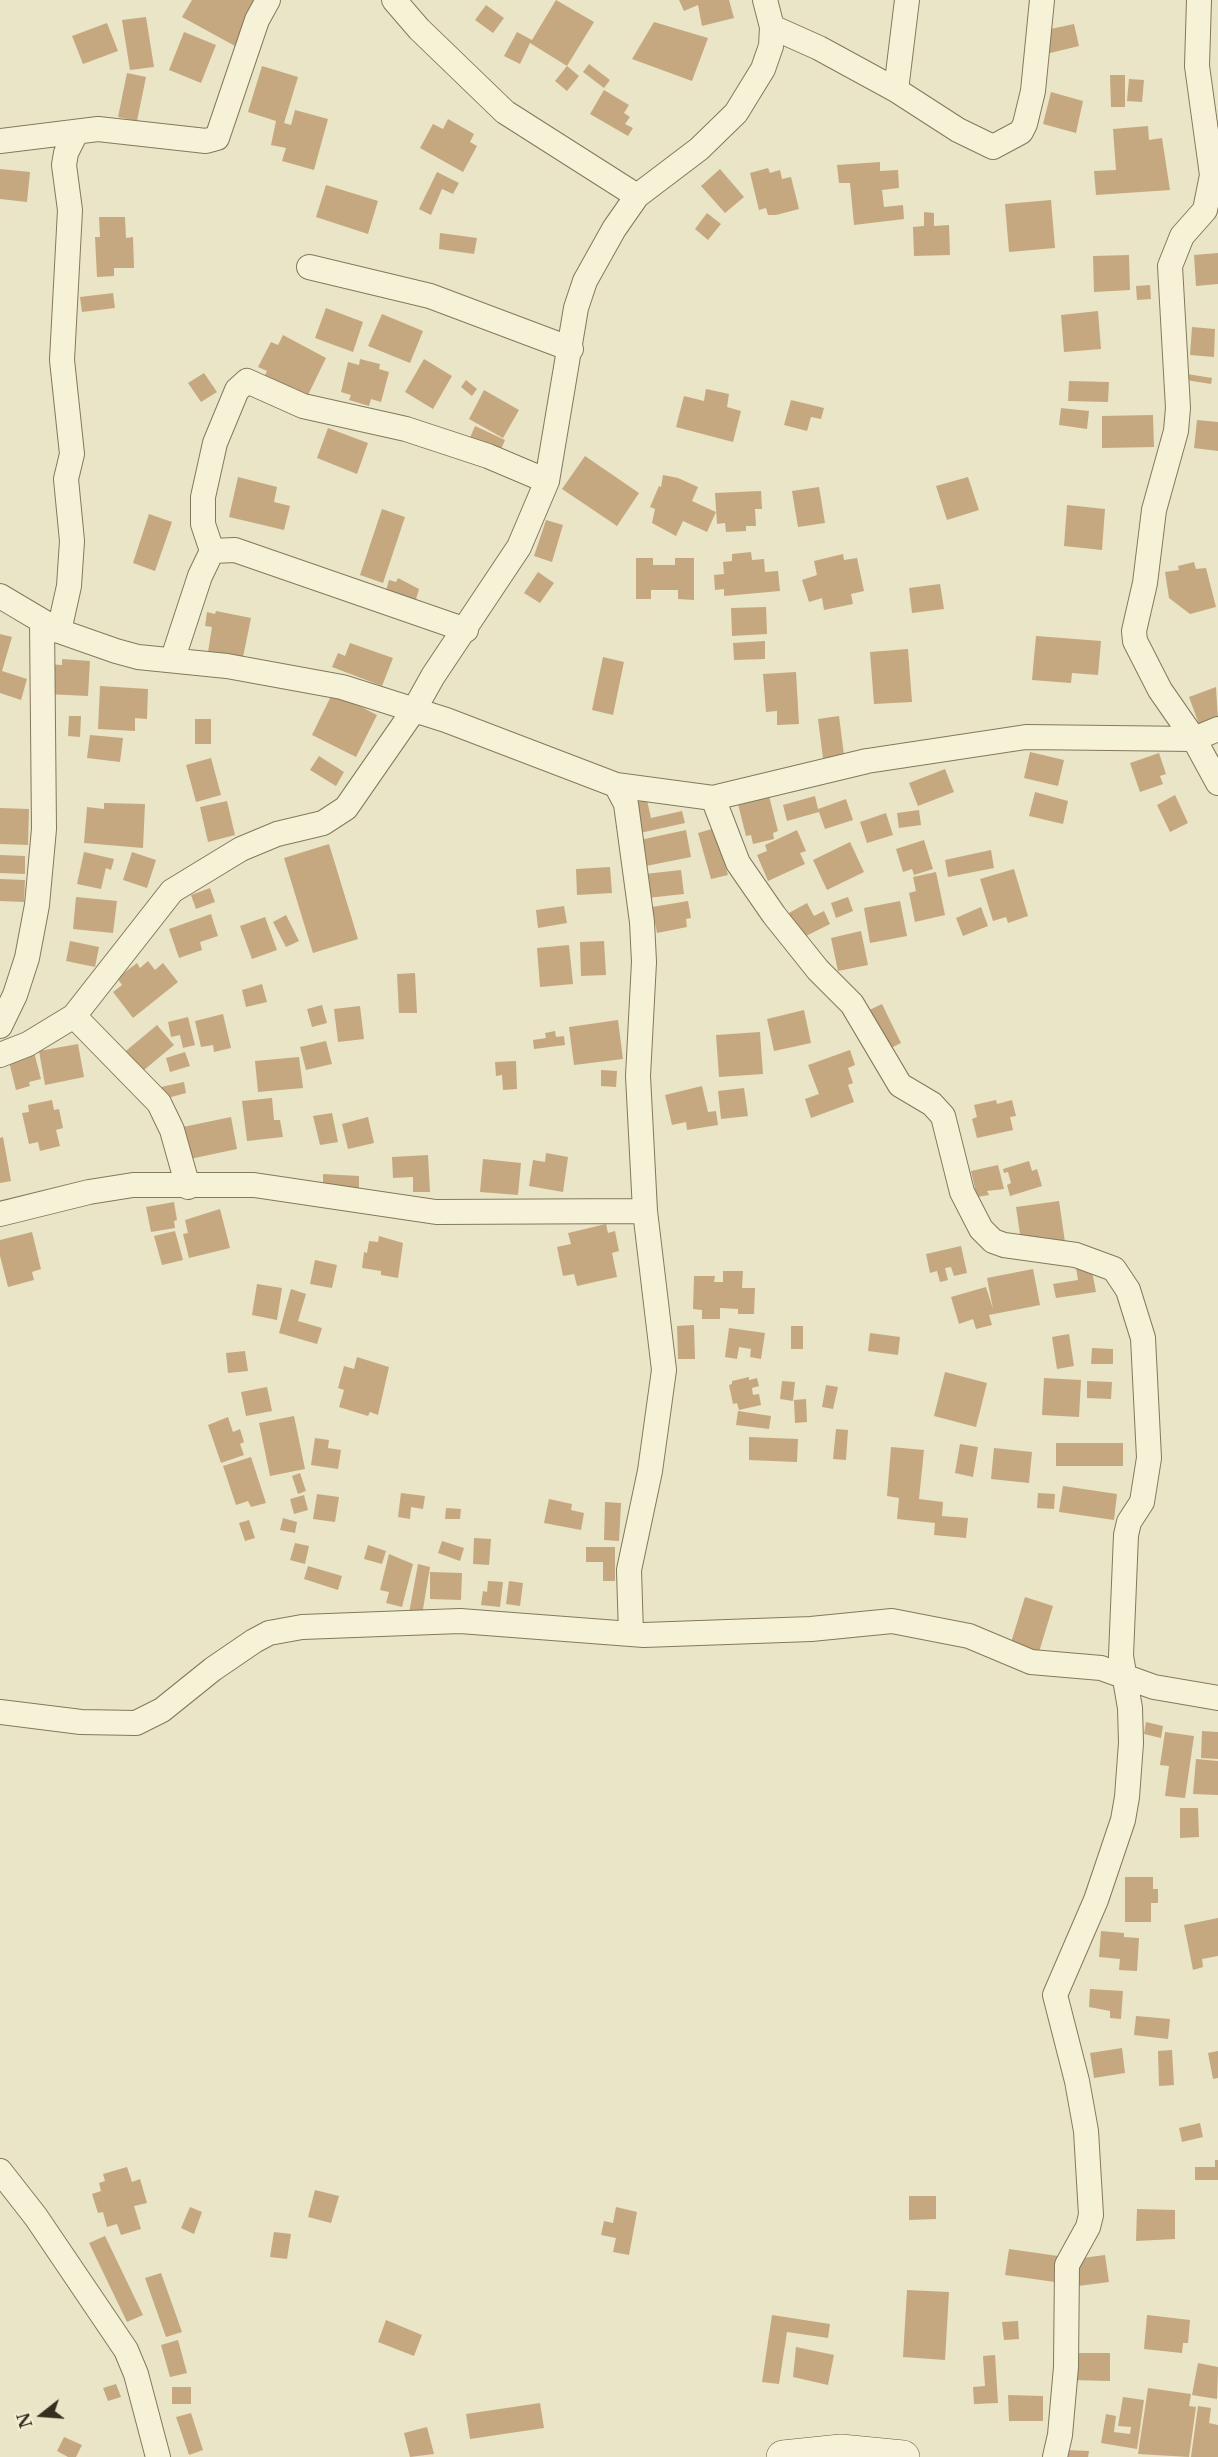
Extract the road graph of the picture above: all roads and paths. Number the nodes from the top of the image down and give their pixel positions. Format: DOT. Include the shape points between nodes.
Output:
graph roads {
  1 [pos="268,0"];
  2 [pos="765,0"];
  3 [pos="907,0"];
  4 [pos="1042,0"];
  5 [pos="1199,0"];
  6 [pos="406,6"];
  7 [pos="772,27"];
  8 [pos="896,90"];
  9 [pos="76,133"];
  10 [pos="0,141"];
  11 [pos="637,196"];
  12 [pos="1210,220"];
  13 [pos="309,267"];
  14 [pos="571,349"];
  15 [pos="547,481"];
  16 [pos="212,551"];
  17 [pos="0,596"];
  18 [pos="51,626"];
  19 [pos="466,630"];
  20 [pos="173,658"];
  21 [pos="414,710"];
  22 [pos="1218,729"];
  23 [pos="1194,739"];
  24 [pos="1218,783"];
  25 [pos="616,785"];
  26 [pos="713,798"];
  27 [pos="74,1016"];
  28 [pos="0,1026"];
  29 [pos="0,1054"];
  30 [pos="188,1187"];
  31 [pos="645,1211"];
  32 [pos="0,1214"];
  33 [pos="631,1634"];
  34 [pos="1123,1674"];
  35 [pos="1218,1698"];
  36 [pos="0,1712"];
  37 [pos="0,2171"];
  38 [pos="158,2457"];
  39 [pos="783,2457"];
  40 [pos="903,2457"];
  41 [pos="1055,2457"];
  1 -- 9 [label="street" via="257,20 217,138 206,141 110,130"];
  2 -- 7 [label="street"];
  3 -- 8 [label="street"];
  4 -- 8 [label="street" via="1034,91 1025,124 1012,138 993,147 986,146"];
  5 -- 12 [label="street" via="1197,66 1212,175"];
  6 -- 11 [label="street" via="505,112"];
  7 -- 8 [label="street"];
  7 -- 11 [label="street" via="771,46 763,69 736,113 699,149"];
  9 -- 10 [label="street"];
  9 -- 18 [label="street" via="64,165 70,210 62,360 72,454 66,479 72,541 69,586"];
  11 -- 14 [label="street" via="585,281 576,308"];
  12 -- 23 [label="street" via="1182,236 1170,266 1176,431 1155,501 1145,583 1134,631 1135,641 1160,690"];
  13 -- 14 [label="street" via="430,296"];
  14 -- 15 [label="street"];
  15 -- 16 [label="street" via="488,456 406,429 303,406 247,381 237,390 215,443 203,497 203,524"];
  15 -- 19 [label="street" via="519,547"];
  16 -- 19 [label="street" via="235,550"];
  16 -- 20 [label="street"];
  17 -- 18 [label="street"];
  18 -- 20 [label="street" via="138,657"];
  18 -- 28 [label="street" via="44,829 37,905 27,958"];
  19 -- 21 [label="street"];
  20 -- 21 [label="street" via="342,687"];
  21 -- 25 [label="street"];
  21 -- 27 [label="street" via="346,808 335,817 241,849 172,891"];
  22 -- 23 [label="street"];
  23 -- 24 [label="street"];
  23 -- 26 [label="street" via="1026,737 867,761"];
  25 -- 26 [label="street"];
  25 -- 31 [label="street" via="626,804 644,940 638,1076"];
  26 -- 34 [label="street" via="738,863 774,915 818,970 852,1004 900,1085 932,1104 943,1116 962,1192 981,1229 1004,1245 1076,1255 1101,1263 1114,1269 1128,1290 1143,1338 1149,1458 1142,1502 1126,1535"];
  27 -- 29 [label="street" via="27,1044"];
  27 -- 30 [label="street" via="159,1103 172,1130"];
  30 -- 31 [label="street" via="254,1185 436,1212"];
  30 -- 32 [label="street" via="133,1185"];
  31 -- 33 [label="street" via="664,1370 650,1471 629,1570"];
  33 -- 34 [label="street" via="811,1629 892,1621 969,1636 1031,1662 1080,1664"];
  33 -- 36 [label="street" via="460,1621 302,1627 269,1633 254,1641 162,1710 135,1723 81,1722"];
  34 -- 35 [label="street" via="1154,1687"];
  34 -- 41 [label="street" via="1130,1708 1131,1743 1123,1820 1096,1900 1055,1995 1086,2131 1091,2215 1067,2265 1066,2367"];
  37 -- 38 [label="street" via="126,2350"];
  39 -- 40 [label="main road" via="841,2451"];
}
